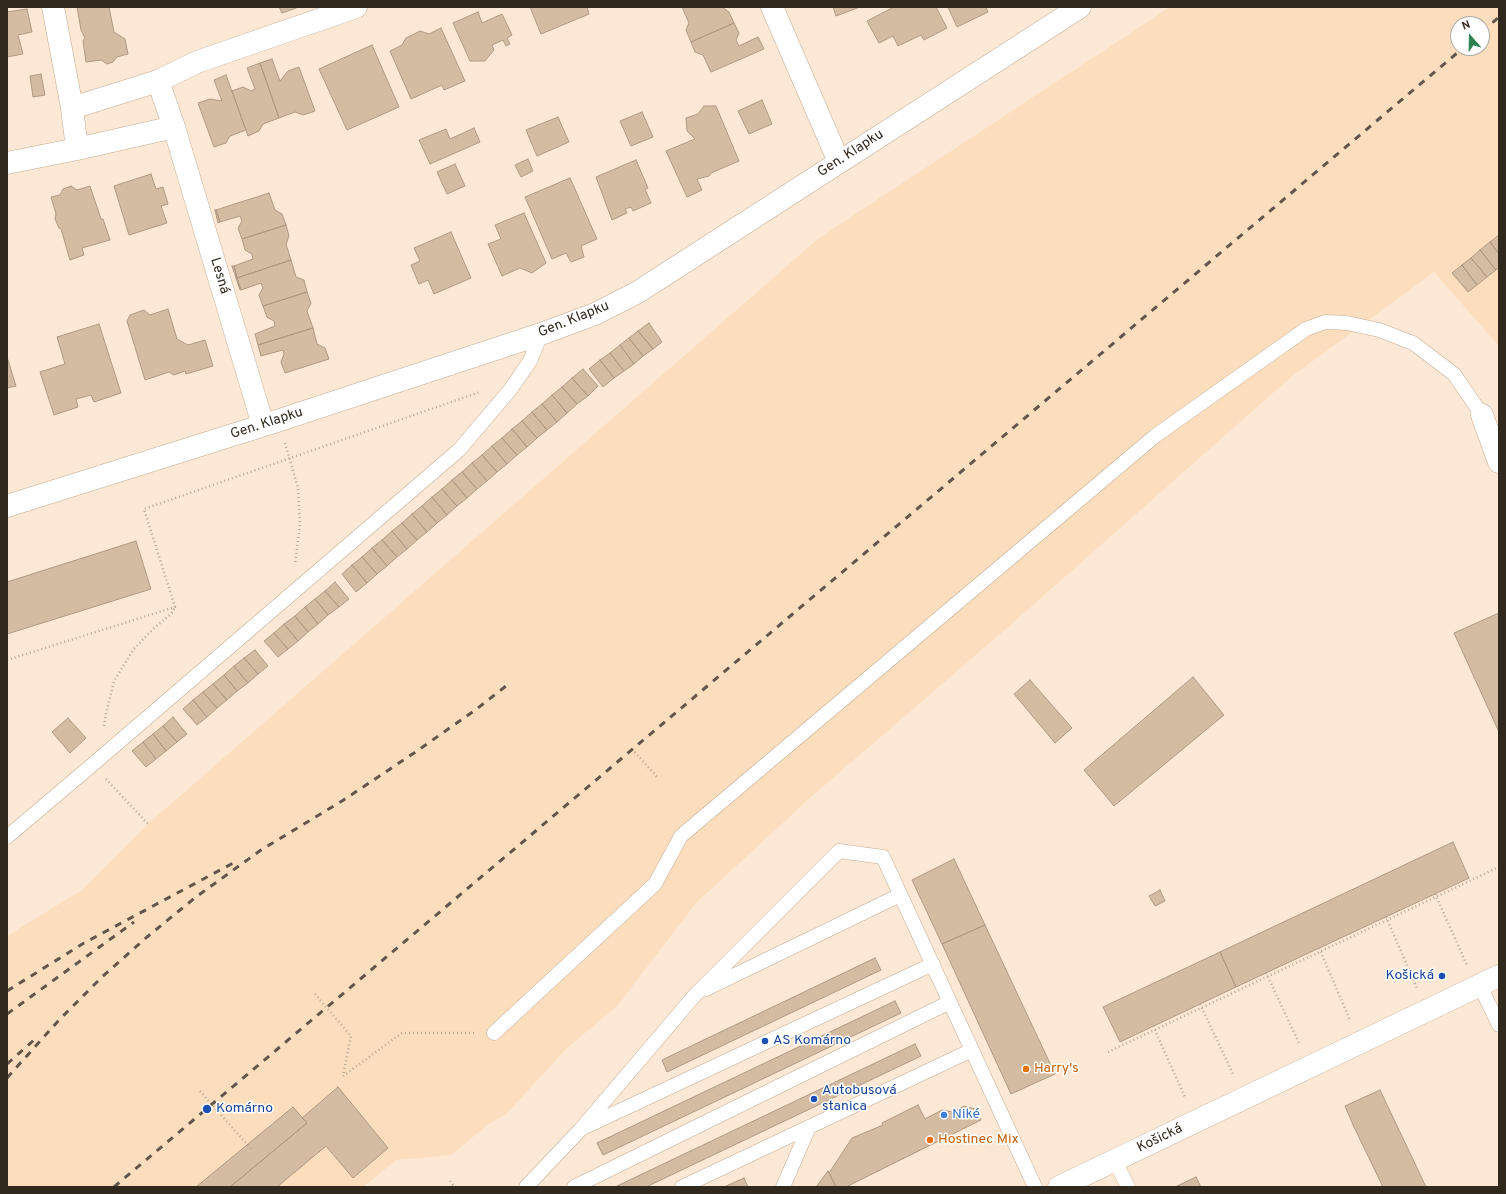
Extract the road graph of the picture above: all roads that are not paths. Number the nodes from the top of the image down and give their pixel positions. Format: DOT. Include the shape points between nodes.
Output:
graph roads {
  1 [pos="54,7"];
  2 [pos="356,7"];
  3 [pos="772,7"];
  4 [pos="1080,7"];
  5 [pos="158,81"];
  6 [pos="72,108"];
  7 [pos="174,127"];
  8 [pos="77,149"];
  9 [pos="839,162"];
  10 [pos="7,163"];
  11 [pos="541,334"];
  12 [pos="1482,415"];
  13 [pos="263,425"];
  14 [pos="1499,462"];
  15 [pos="7,506"];
  16 [pos="7,837"];
  17 [pos="900,895"];
  18 [pos="933,964"];
  19 [pos="1499,976"];
  20 [pos="1480,986"];
  21 [pos="695,995"];
  22 [pos="950,1002"];
  23 [pos="1499,1025"];
  24 [pos="494,1033"];
  25 [pos="972,1050"];
  26 [pos="809,1127"];
  27 [pos="580,1130"];
  28 [pos="1115,1160"];
  29 [pos="526,1187"];
  30 [pos="574,1187"];
  31 [pos="682,1187"];
  32 [pos="783,1187"];
  33 [pos="1035,1187"];
  34 [pos="1059,1187"];
  35 [pos="1128,1187"];
  1 -- 6 [label="street"];
  2 -- 5 [label="street" via="197,62"];
  3 -- 9 [label="street"];
  4 -- 9 [label="street, Gen. Klapku"];
  5 -- 6 [label="street"];
  5 -- 7 [label="street, Lesná"];
  6 -- 8 [label="street"];
  7 -- 8 [label="street"];
  7 -- 13 [label="street, Lesná"];
  8 -- 10 [label="street"];
  9 -- 11 [label="street, Gen. Klapku" via="638,292 595,314"];
  11 -- 13 [label="street, Gen. Klapku"];
  11 -- 16 [label="lane" via="530,361 510,390 459,450"];
  12 -- 14 [label="street"];
  12 -- 24 [label="lane" via="1454,374 1413,343 1379,330 1347,323 1325,322 1306,329 1155,436 681,836 656,884"];
  13 -- 15 [label="street, Gen. Klapku"];
  17 -- 18 [label="lane"];
  17 -- 21 [label="lane"];
  17 -- 21 [label="lane" via="883,857 839,851"];
  18 -- 22 [label="lane"];
  18 -- 27 [label="lane"];
  19 -- 20 [label="street, Košická"];
  20 -- 23 [label="lane"];
  20 -- 28 [label="street, Košická"];
  21 -- 27 [label="lane"];
  22 -- 25 [label="lane"];
  22 -- 30 [label="lane"];
  25 -- 26 [label="lane"];
  25 -- 33 [label="lane"];
  26 -- 31 [label="lane"];
  26 -- 32 [label="lane"];
  27 -- 29 [label="lane"];
  28 -- 34 [label="street, Košická"];
  28 -- 35 [label="lane"];
}
